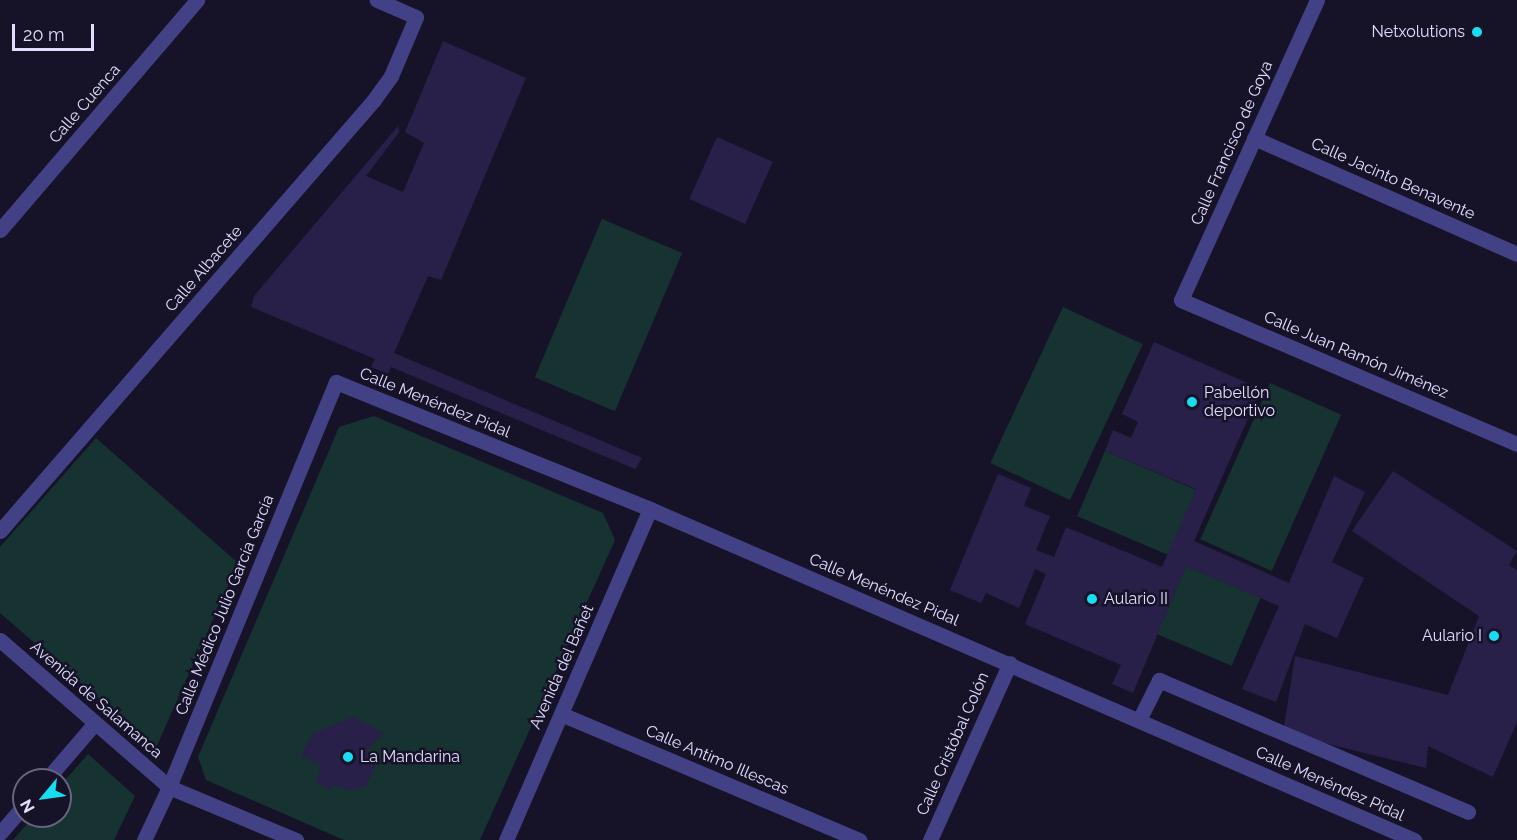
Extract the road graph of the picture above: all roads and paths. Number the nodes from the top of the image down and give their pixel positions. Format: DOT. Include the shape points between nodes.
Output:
graph roads {
  1 [pos="197,0"];
  2 [pos="377,0"];
  3 [pos="1317,0"];
  4 [pos="1254,138"];
  5 [pos="0,230"];
  6 [pos="1517,254"];
  7 [pos="1181,300"];
  8 [pos="336,382"];
  9 [pos="1517,444"];
  10 [pos="650,509"];
  11 [pos="0,531"];
  12 [pos="0,640"];
  13 [pos="1010,663"];
  14 [pos="561,714"];
  15 [pos="1140,720"];
  16 [pos="95,723"];
  17 [pos="56,768"];
  18 [pos="169,787"];
  19 [pos="1468,812"];
  20 [pos="12,819"];
  21 [pos="0,833"];
  22 [pos="144,840"];
  23 [pos="296,840"];
  24 [pos="506,840"];
  25 [pos="860,840"];
  26 [pos="930,840"];
  27 [pos="1414,840"];
  1 -- 5 [label="street, Calle Cuenca"];
  2 -- 11 [label="street, Calle Albacete" via="416,17 391,76"];
  3 -- 4 [label="street, Calle Francisco de Goya"];
  4 -- 6 [label="street, Calle Jacinto Benavente"];
  4 -- 7 [label="street, Calle Francisco de Goya"];
  7 -- 9 [label="street, Calle Juan Ramón Jiménez"];
  8 -- 10 [label="street, Calle Menéndez Pidal"];
  8 -- 18 [label="street, Calle Médico Julio García García"];
  10 -- 13 [label="street, Calle Menéndez Pidal"];
  10 -- 14 [label="street, Avenida del Bañet"];
  12 -- 16 [label="street, Avenida de Salamanca"];
  13 -- 15 [label="street, Calle Menéndez Pidal"];
  13 -- 26 [label="street, Calle Cristóbal Colón"];
  14 -- 24 [label="street, Avenida del Bañet"];
  14 -- 25 [label="street, Calle Antimo Illescas"];
  15 -- 19 [label="street" via="1160,680"];
  15 -- 27 [label="street, Calle Menéndez Pidal"];
  16 -- 17 [label="street"];
  16 -- 18 [label="street, Avenida de Salamanca"];
  18 -- 22 [label="street, Calle Médico Julio García García"];
  18 -- 23 [label="street, Avenida de Salamanca"];
  20 -- 21 [label="street"];
}
